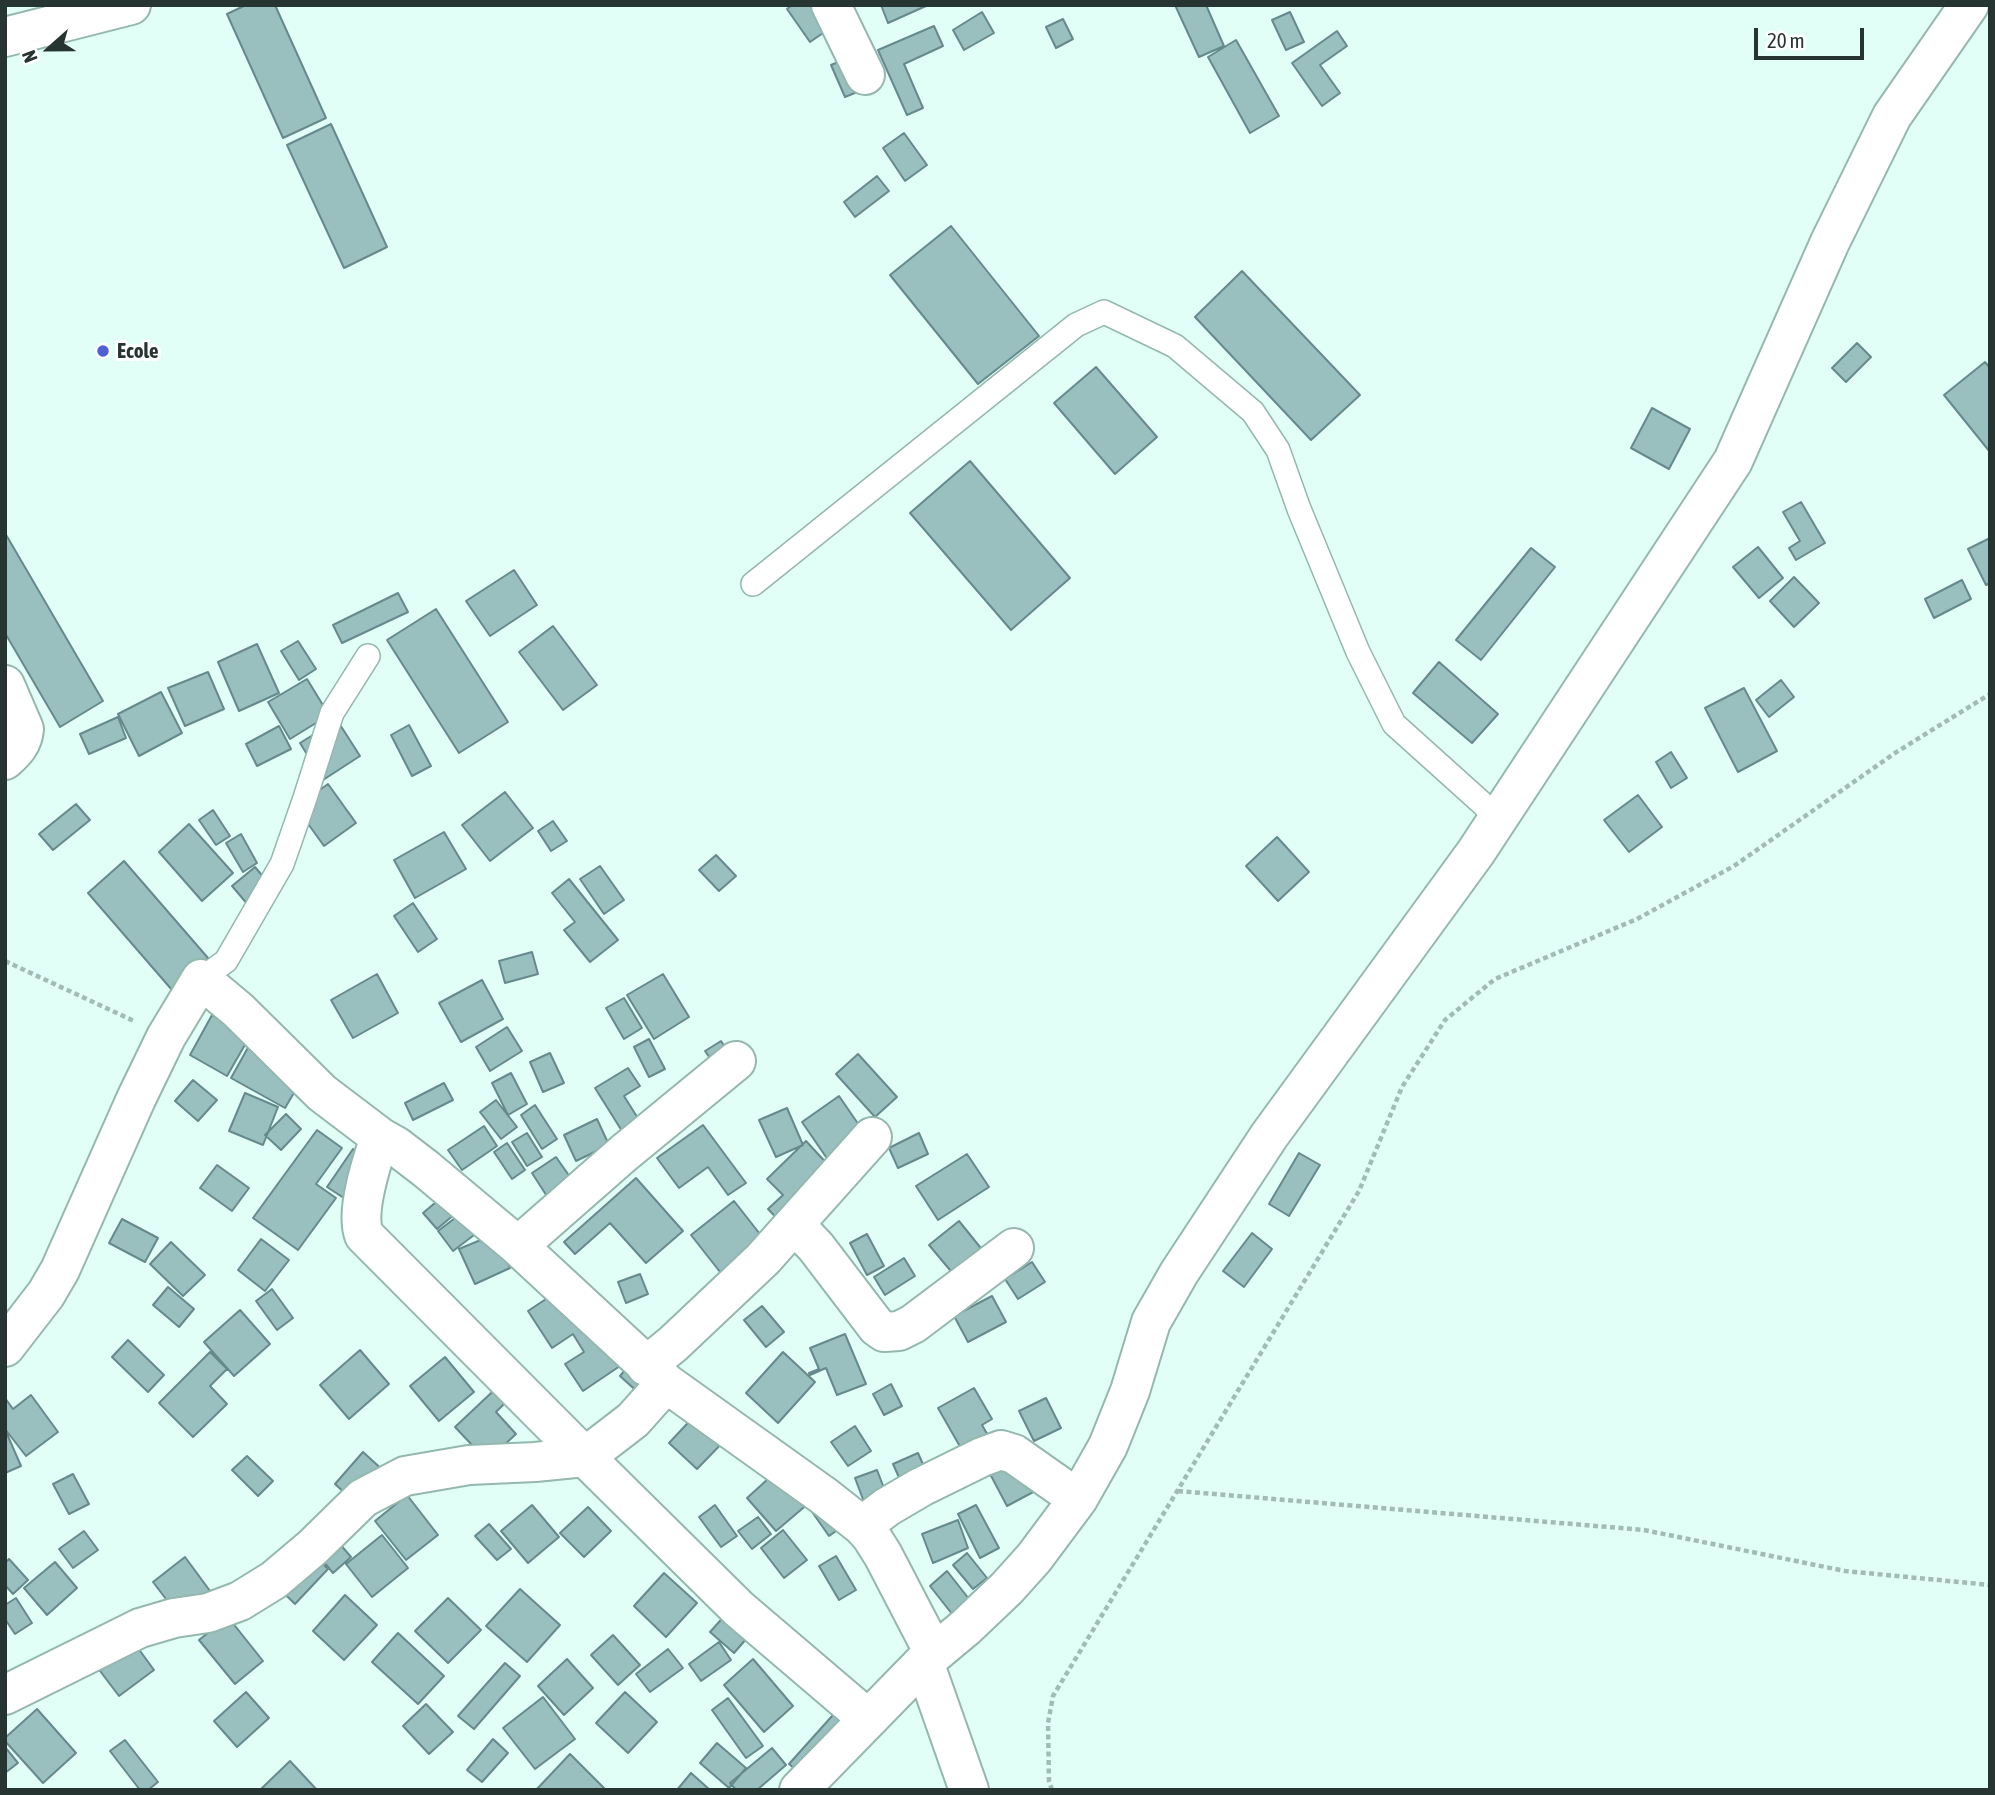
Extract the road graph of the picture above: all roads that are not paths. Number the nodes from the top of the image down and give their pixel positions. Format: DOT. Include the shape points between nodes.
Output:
graph roads {
  1 [pos="131,5"];
  2 [pos="831,5"];
  3 [pos="1969,5"];
  4 [pos="5,37"];
  5 [pos="866,75"];
  6 [pos="753,584"];
  7 [pos="368,656"];
  8 [pos="5,685"];
  9 [pos="5,760"];
  10 [pos="1497,821"];
  11 [pos="201,979"];
  12 [pos="736,1061"];
  13 [pos="380,1137"];
  14 [pos="872,1137"];
  15 [pos="795,1224"];
  16 [pos="518,1246"];
  17 [pos="1014,1248"];
  18 [pos="5,1347"];
  19 [pos="656,1375"];
  20 [pos="585,1457"];
  21 [pos="1078,1499"];
  22 [pos="862,1526"];
  23 [pos="929,1658"];
  24 [pos="5,1695"];
  25 [pos="867,1719"];
  26 [pos="799,1790"];
  27 [pos="969,1790"];
  1 -- 4 [label="street"];
  2 -- 5 [label="street"];
  3 -- 10 [label="street" via="1892,116 1830,242 1733,461"];
  6 -- 10 [label="lane" via="1076,325 1104,312 1175,346 1253,412 1278,450 1358,652 1394,724"];
  7 -- 11 [label="lane" via="332,713 282,864 226,961"];
  8 -- 9 [label="street" via="24,736"];
  10 -- 21 [label="street" via="1269,1136 1179,1273 1151,1322 1108,1446"];
  11 -- 13 [label="street" via="321,1093"];
  11 -- 18 [label="street" via="166,1037 60,1270"];
  12 -- 16 [label="street"];
  13 -- 16 [label="street" via="426,1168"];
  13 -- 20 [label="street" via="363,1200 364,1235"];
  14 -- 15 [label="street"];
  15 -- 17 [label="street" via="884,1332 913,1324"];
  15 -- 19 [label="street" via="673,1344"];
  16 -- 19 [label="street"];
  19 -- 20 [label="street" via="633,1420"];
  19 -- 22 [label="street"];
  20 -- 24 [label="street" via="469,1465 405,1476 363,1498 274,1580 240,1601 141,1628"];
  20 -- 25 [label="street" via="739,1609"];
  21 -- 22 [label="street" via="1014,1454 1001,1450 921,1487"];
  21 -- 23 [label="street" via="1007,1588"];
  22 -- 23 [label="street" via="883,1555"];
  23 -- 25 [label="street"];
  23 -- 27 [label="street"];
  25 -- 26 [label="street"];
}
